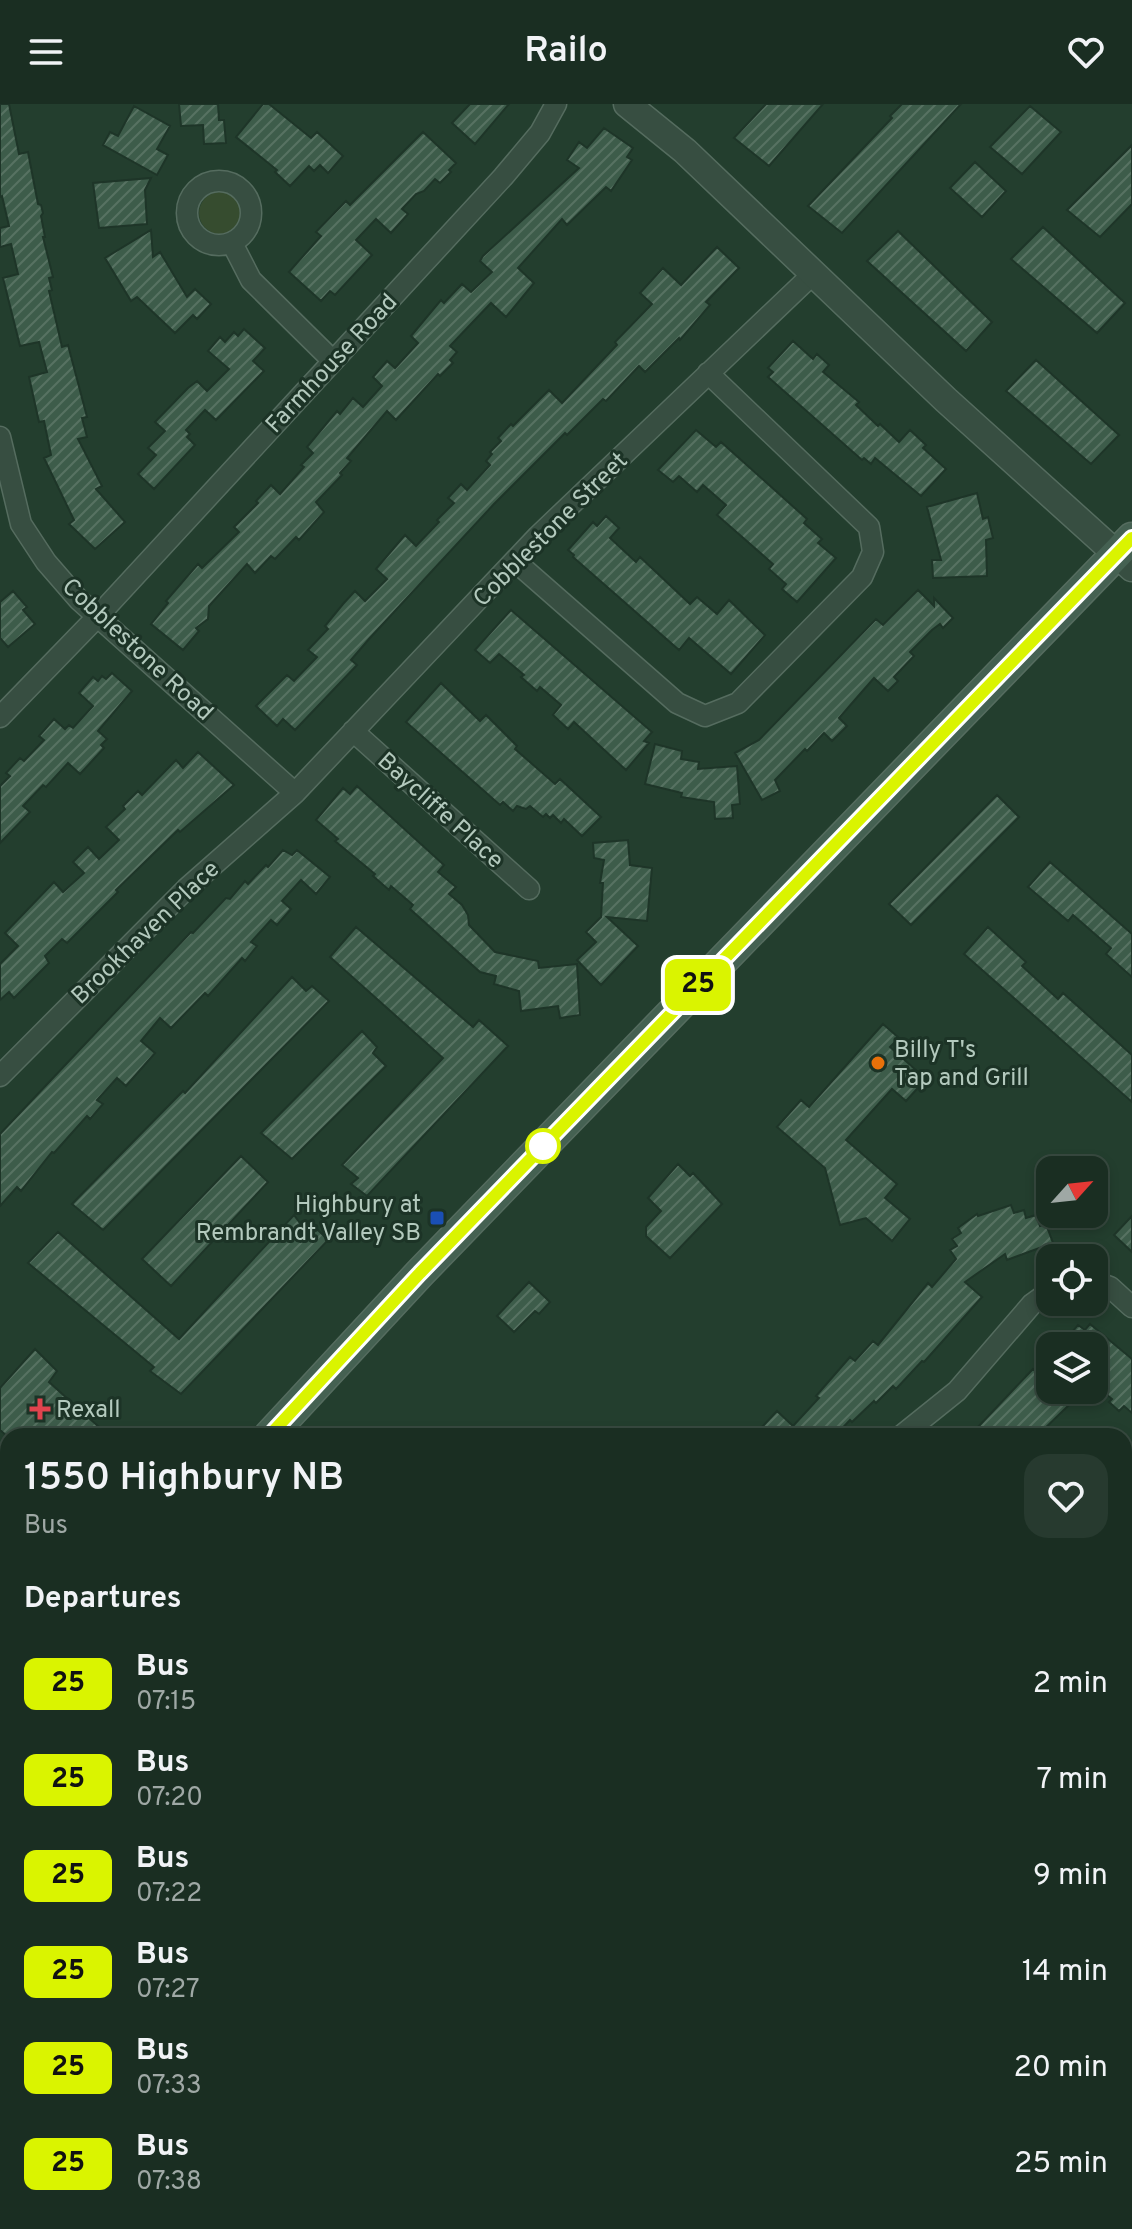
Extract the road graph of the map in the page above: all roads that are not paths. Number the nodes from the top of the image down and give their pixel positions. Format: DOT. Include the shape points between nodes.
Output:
graph roads {
  1 [pos="556,104"];
  2 [pos="627,104"];
  3 [pos="232,243"];
  4 [pos="814,273"];
  5 [pos="333,361"];
  6 [pos="708,373"];
  7 [pos="0,437"];
  8 [pos="1127,553"];
  9 [pos="516,562"];
  10 [pos="98,616"];
  11 [pos="0,717"];
  12 [pos="353,731"];
  13 [pos="295,793"];
  14 [pos="529,889"];
  15 [pos="0,1076"];
  16 [pos="1108,1286"];
  17 [pos="1036,1301"];
  18 [pos="1132,1307"];
  19 [pos="276,1428"];
  20 [pos="911,1428"];
  1 -- 5 [label="street, Farmhouse Road" via="512,166"];
  2 -- 4 [label="street" via="685,151"];
  3 -- 5 [label="street" via="251,280"];
  4 -- 6 [label="street, Cobblestone Street"];
  4 -- 8 [label="street" via="946,400"];
  5 -- 10 [label="street, Farmhouse Road"];
  6 -- 9 [label="street, Cobblestone Street"];
  6 -- 9 [label="street" via="869,527 873,552 862,577 738,703 705,716 677,703"];
  7 -- 10 [label="street, Cobblestone Road" via="21,524 46,562"];
  8 -- 19 [label="main road" via="420,1273"];
  9 -- 12 [label="street, Cobblestone Street"];
  10 -- 11 [label="street, Farmhouse Road"];
  10 -- 13 [label="street, Cobblestone Road"];
  12 -- 13 [label="street, Cobblestone Street"];
  12 -- 14 [label="street, Baycliffe Place"];
  13 -- 15 [label="street, Brookhaven Place" via="186,889"];
  16 -- 18 [label="street"];
  17 -- 20 [label="street" via="957,1391"];
}
